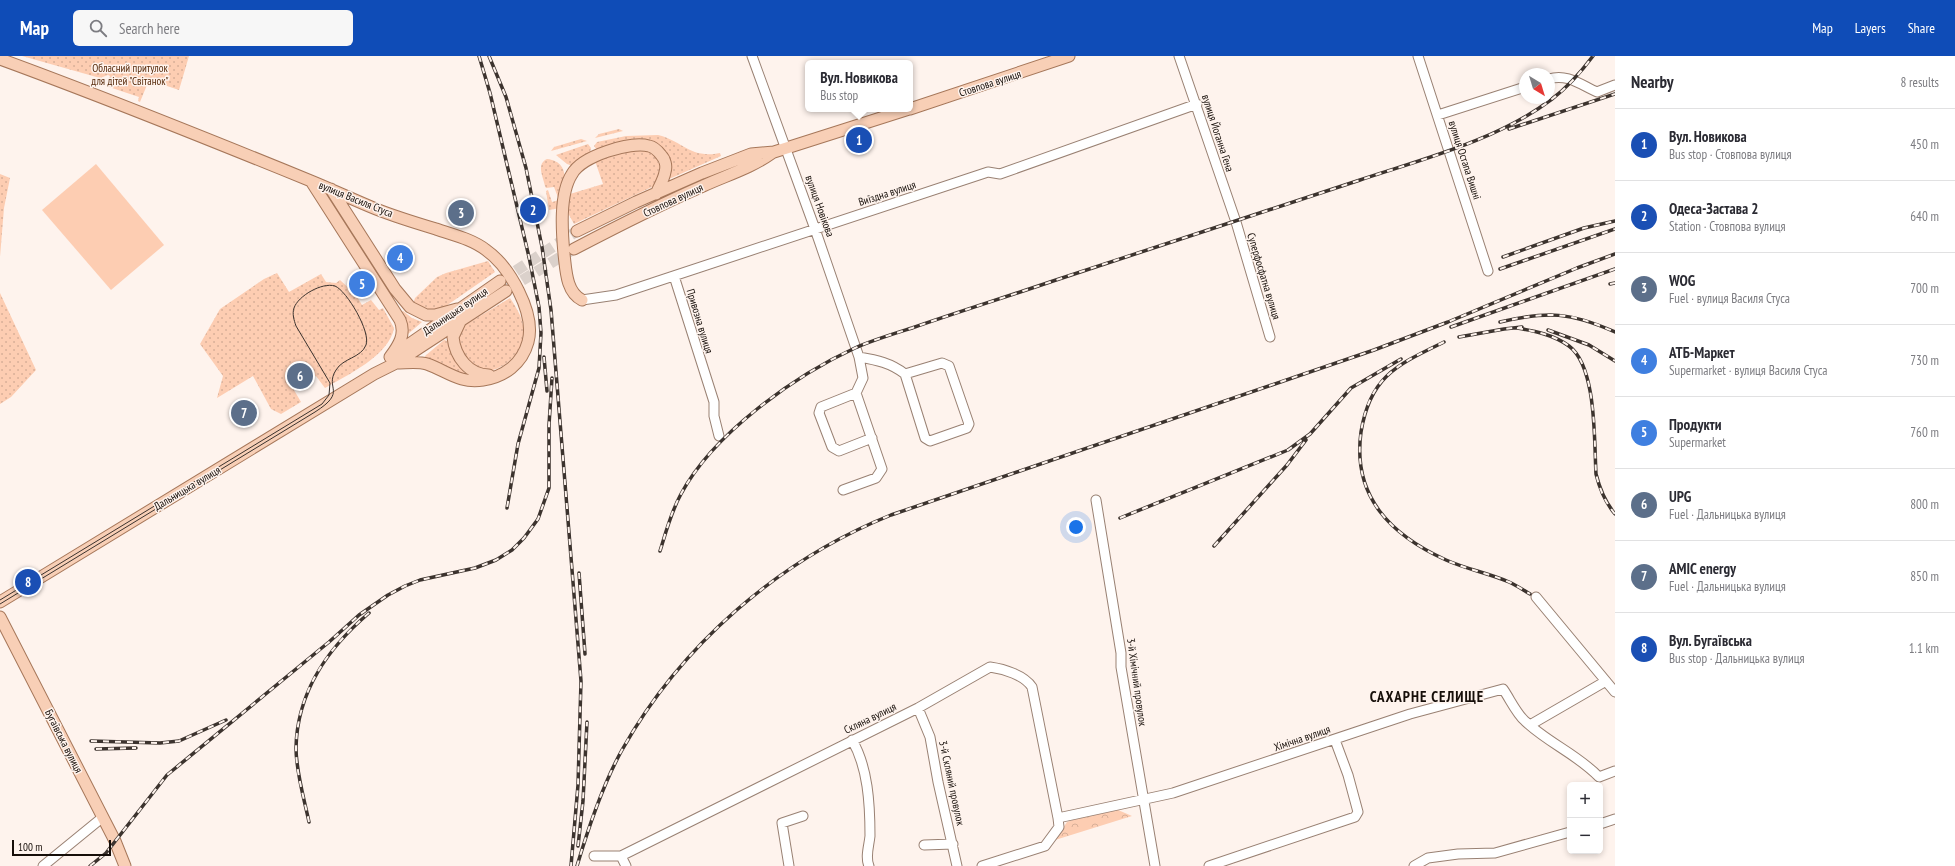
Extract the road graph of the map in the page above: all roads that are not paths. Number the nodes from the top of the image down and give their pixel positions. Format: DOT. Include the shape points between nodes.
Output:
graph roads {
  1 [pos="1069,56"];
  2 [pos="1179,56"];
  3 [pos="1418,56"];
  4 [pos="755,57"];
  5 [pos="0,59"];
  6 [pos="1555,77"];
  7 [pos="1615,85"];
  8 [pos="1519,89"];
  9 [pos="1197,104"];
  10 [pos="913,108"];
  11 [pos="900,112"];
  12 [pos="1438,115"];
  13 [pos="786,148"];
  14 [pos="774,152"];
  15 [pos="311,181"];
  16 [pos="331,189"];
  17 [pos="656,194"];
  18 [pos="1235,220"];
  19 [pos="815,229"];
  20 [pos="577,231"];
  21 [pos="574,249"];
  22 [pos="1488,271"];
  23 [pos="674,276"];
  24 [pos="500,281"];
  25 [pos="506,291"];
  26 [pos="582,300"];
  27 [pos="460,314"];
  28 [pos="1270,337"];
  29 [pos="863,358"];
  30 [pos="393,360"];
  31 [pos="905,374"];
  32 [pos="497,376"];
  33 [pos="856,393"];
  34 [pos="719,436"];
  35 [pos="872,438"];
  36 [pos="843,490"];
  37 [pos="1096,500"];
  38 [pos="1536,597"];
  39 [pos="0,602"];
  40 [pos="0,617"];
  41 [pos="1606,681"];
  42 [pos="1615,692"];
  43 [pos="918,708"];
  44 [pos="1530,725"];
  45 [pos="852,740"];
  46 [pos="1335,740"];
  47 [pos="1615,771"];
  48 [pos="1144,799"];
  49 [pos="803,816"];
  50 [pos="103,817"];
  51 [pos="1058,818"];
  52 [pos="1615,819"];
  53 [pos="1603,823"];
  54 [pos="1567,833"];
  55 [pos="953,844"];
  56 [pos="924,845"];
  57 [pos="594,856"];
  58 [pos="621,856"];
  59 [pos="43,866"];
  60 [pos="125,866"];
  61 [pos="626,866"];
  62 [pos="789,866"];
  63 [pos="869,866"];
  64 [pos="957,866"];
  65 [pos="982,866"];
  66 [pos="1155,866"];
  67 [pos="1210,866"];
  68 [pos="1414,866"];
  1 -- 10 [label="main road, Стовпова вулиця"];
  2 -- 9 [label="street, вулиця Йоганна Гена"];
  3 -- 12 [label="street, вулиця Остапа Вишні"];
  4 -- 13 [label="street, вулиця Новікова"];
  5 -- 15 [label="main road, вулиця Василя Стуса"];
  6 -- 7 [label="street" via="1572,79 1597,92"];
  8 -- 12 [label="street"];
  9 -- 18 [label="street, вулиця Йоганна Гена"];
  9 -- 19 [label="street, Виїздна вулиця" via="1000,174 988,172"];
  11 -- 13 [label="main road, Стовпова вулиця"];
  12 -- 22 [label="street, вулиця Остапа Вишні"];
  13 -- 14 [label="main road, Стовпова вулиця"];
  13 -- 19 [label="street, вулиця Новікова"];
  14 -- 17 [label="main road, Стовпова вулиця" via="751,154"];
  14 -- 21 [label="main road, Стовпова вулиця" via="756,165 705,185"];
  15 -- 16 [label="main road, вулиця Василя Стуса"];
  15 -- 30 [label="main road" via="400,320 403,329"];
  16 -- 27 [label="main road" via="395,289 410,307 426,315"];
  16 -- 32 [label="main road, вулиця Василя Стуса" via="376,209 474,243 487,250 504,267 523,302 530,331 528,345 521,358 513,368"];
  17 -- 20 [label="main road, Стовпова вулиця"];
  17 -- 26 [label="main road" via="664,178 666,164 658,151 651,146 632,146 604,153 582,163 572,173 566,187 562,220 563,239 570,286"];
  18 -- 28 [label="street, Суперфосфатна вулиця"];
  19 -- 23 [label="street, Виїздна вулиця"];
  19 -- 29 [label="street, вулиця Новікова"];
  23 -- 26 [label="street, Виїздна вулиця" via="616,295"];
  23 -- 34 [label="street, Привозна вулиця" via="714,402 714,416"];
  24 -- 27 [label="main road, Дальницька вулиця"];
  25 -- 27 [label="main road, Дальницька вулиця"];
  27 -- 30 [label="main road, Дальницька вулиця"];
  27 -- 32 [label="main road" via="453,337 458,354 474,373"];
  29 -- 31 [label="street" via="895,366"];
  29 -- 33 [label="street, вулиця Новікова" via="863,378"];
  30 -- 32 [label="main road, вулиця Василя Стуса" via="425,364 464,380 484,380"];
  30 -- 39 [label="main road, Дальницька вулиця"];
  31 -- 31 [label="street" via="942,363 949,366 968,424 967,428 930,441 924,438"];
  33 -- 35 [label="street"];
  33 -- 35 [label="street" via="821,407 819,413 834,450 839,451"];
  35 -- 36 [label="street" via="882,469 879,475"];
  37 -- 48 [label="street, 3-й Хімічний провулок"];
  38 -- 41 [label="street"];
  40 -- 50 [label="main road, Бугаївська вулиця"];
  41 -- 42 [label="street"];
  41 -- 44 [label="street"];
  43 -- 45 [label="street, Скляна вулиця"];
  43 -- 51 [label="street, Скляна вулиця" via="990,667 1000,668 1027,680 1032,687"];
  43 -- 55 [label="street, 3-й Скляний провулок" via="930,737"];
  44 -- 46 [label="street, Хімічна вулиця" via="1520,716 1503,689 1410,714"];
  44 -- 47 [label="street, Хімічна вулиця" via="1544,737 1582,760 1599,777"];
  45 -- 58 [label="street, Скляна вулиця"];
  45 -- 63 [label="street" via="864,767 870,836 867,862"];
  46 -- 48 [label="street, Хімічна вулиця" via="1173,793"];
  46 -- 67 [label="street" via="1358,812 1355,817"];
  48 -- 51 [label="street, Хімічна вулиця"];
  48 -- 66 [label="street, 3-й Хімічний провулок"];
  49 -- 62 [label="street" via="782,823"];
  50 -- 59 [label="street"];
  50 -- 60 [label="main road, Бугаївська вулиця"];
  51 -- 65 [label="street" via="1059,828 1046,846"];
  52 -- 53 [label="street"];
  54 -- 68 [label="street" via="1495,853 1428,858"];
  55 -- 56 [label="street"];
  55 -- 64 [label="street, 3-й Скляний провулок"];
  57 -- 58 [label="street, Скляна вулиця"];
  58 -- 61 [label="street"];
}
